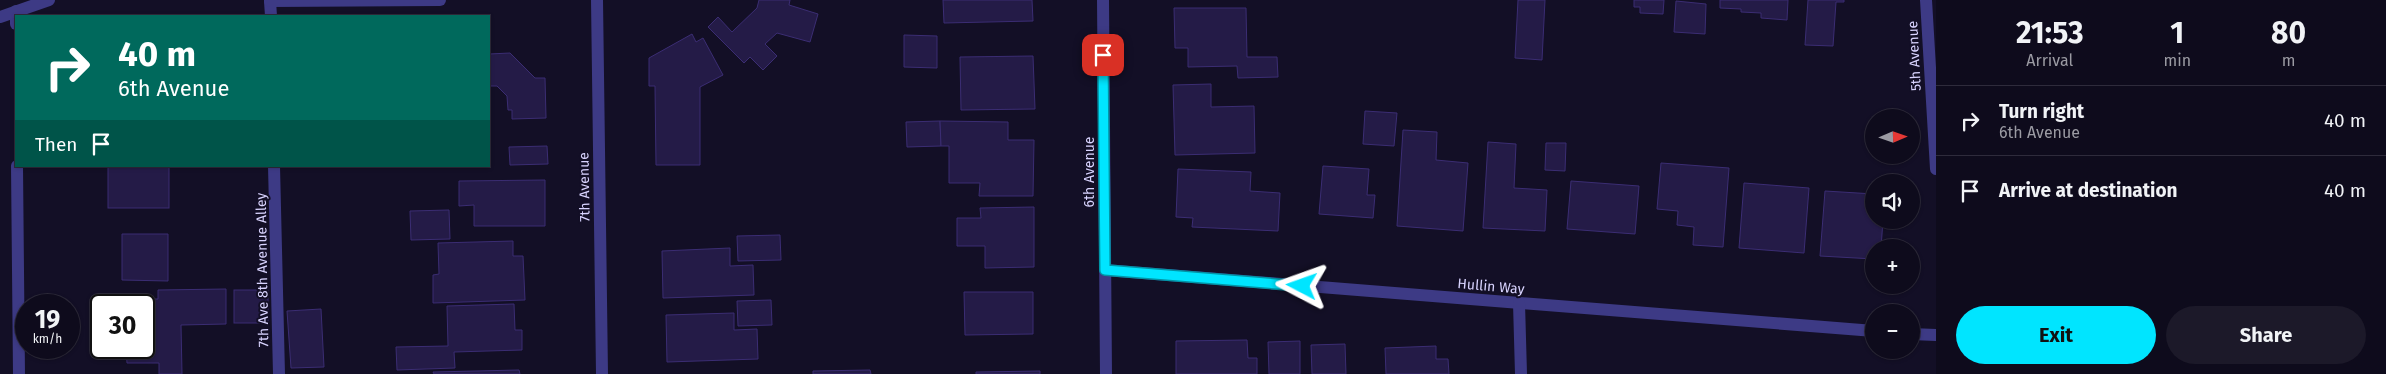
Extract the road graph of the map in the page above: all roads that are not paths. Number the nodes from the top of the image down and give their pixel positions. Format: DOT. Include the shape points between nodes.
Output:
graph roads {
  1 [pos="49,0"];
  2 [pos="440,0"];
  3 [pos="597,0"];
  4 [pos="1103,0"];
  5 [pos="1926,0"];
  6 [pos="22,15"];
  7 [pos="271,15"];
  8 [pos="0,17"];
  9 [pos="15,18"];
  10 [pos="17,167"];
  11 [pos="274,167"];
  12 [pos="1936,169"];
  13 [pos="1105,270"];
  14 [pos="1519,303"];
  15 [pos="1865,330"];
  16 [pos="1920,334"];
  17 [pos="1936,335"];
  18 [pos="18,374"];
  19 [pos="279,374"];
  20 [pos="602,374"];
  21 [pos="1106,374"];
  22 [pos="1521,374"];
  1 -- 6 [label="street"];
  2 -- 7 [label="street" via="270,2"];
  3 -- 20 [label="street, 7th Avenue"];
  4 -- 13 [label="street, 6th Avenue"];
  5 -- 12 [label="street, 5th Avenue"];
  8 -- 9 [label="street"];
  10 -- 18 [label="street"];
  11 -- 19 [label="street, 7th Ave 8th Avenue Alley"];
  13 -- 14 [label="street, Hullin Way"];
  13 -- 21 [label="street, 6th Avenue"];
  14 -- 15 [label="street, Hullin Way"];
  14 -- 22 [label="street"];
  16 -- 17 [label="street"];
}
